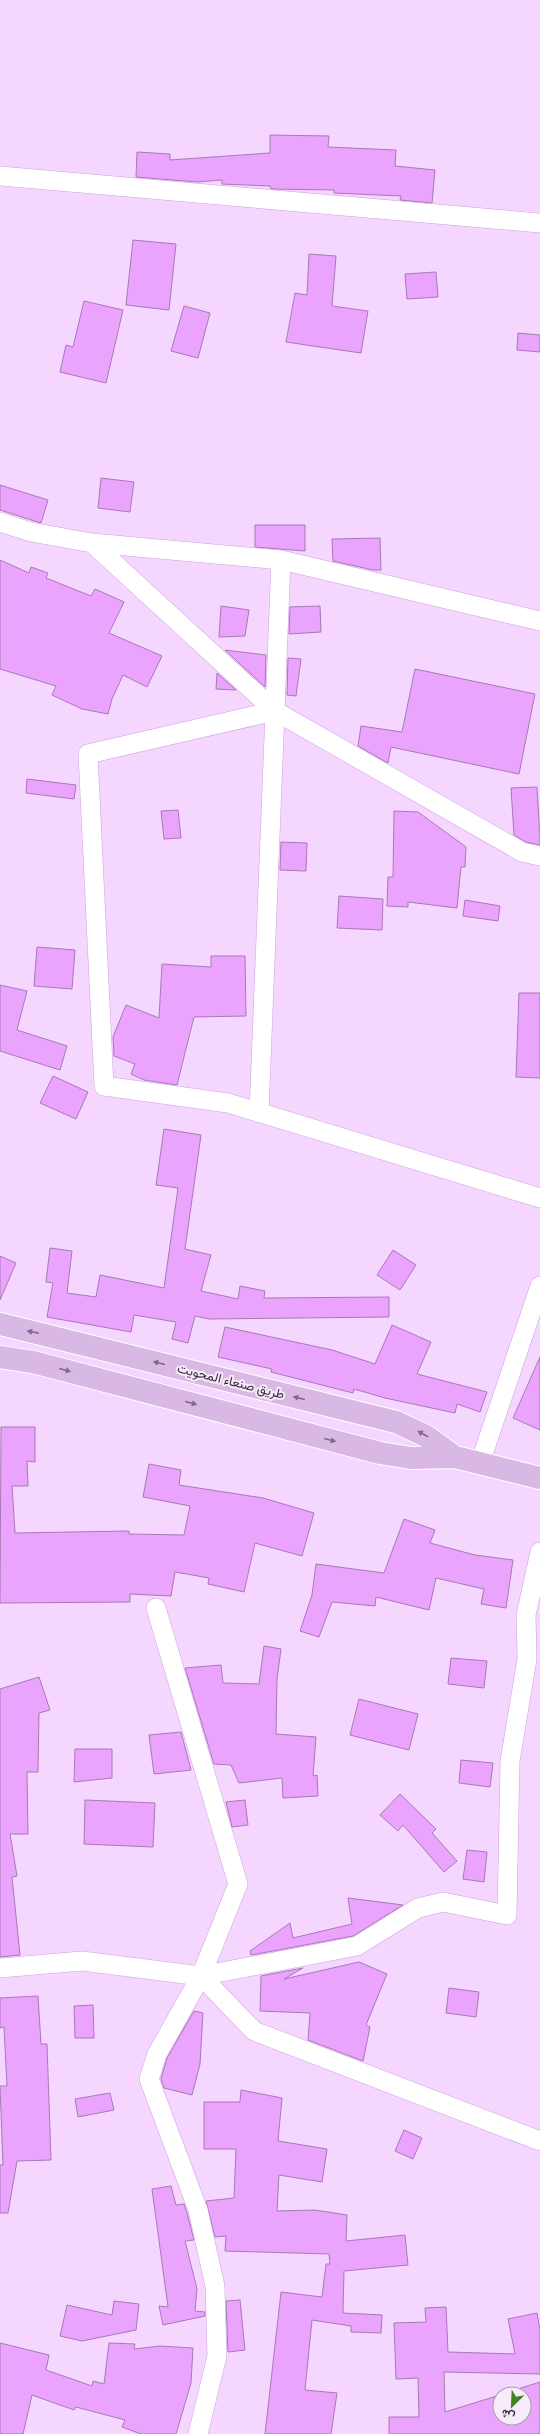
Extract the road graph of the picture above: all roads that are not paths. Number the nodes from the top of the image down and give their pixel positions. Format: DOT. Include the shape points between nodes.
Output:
graph roads {
  1 [pos="0,176"];
  2 [pos="540,223"];
  3 [pos="0,522"];
  4 [pos="92,544"];
  5 [pos="281,560"];
  6 [pos="540,621"];
  7 [pos="276,711"];
  8 [pos="540,856"];
  9 [pos="259,1113"];
  10 [pos="540,1198"];
  11 [pos="540,1286"];
  12 [pos="0,1324"];
  13 [pos="0,1356"];
  14 [pos="455,1457"];
  15 [pos="480,1463"];
  16 [pos="540,1478"];
  17 [pos="540,1552"];
  18 [pos="156,1608"];
  19 [pos="0,1968"];
  20 [pos="201,1976"];
  21 [pos="540,2141"];
  22 [pos="198,2434"];
  1 -- 2 [label="street"];
  3 -- 4 [label="street" via="61,539"];
  4 -- 5 [label="street"];
  4 -- 7 [label="street"];
  5 -- 6 [label="street"];
  5 -- 7 [label="street"];
  7 -- 8 [label="street" via="522,852"];
  7 -- 9 [label="street"];
  7 -- 9 [label="street" via="88,754 104,1086 228,1103"];
  9 -- 10 [label="street"];
  11 -- 15 [label="street"];
  14 -- 12 [label="main road, طريق صنعاء المحويت, one-way" via="426,1436 396,1422"];
  13 -- 14 [label="main road, طريق صنعاء المحويت, one-way" via="33,1362 380,1453 411,1458"];
  14 -- 15 [label="main road, طريق صنعاء المحويت"];
  15 -- 16 [label="main road, طريق صنعاء المحويت"];
  17 -- 20 [label="street" via="526,1615 527,1659 510,1761 507,1915 444,1902 418,1908 357,1946"];
  18 -- 20 [label="street" via="238,1884"];
  19 -- 20 [label="street" via="82,1961"];
  20 -- 21 [label="street" via="254,2031"];
  20 -- 22 [label="street" via="156,2054 149,2079 198,2210 215,2286 217,2356"];
}
